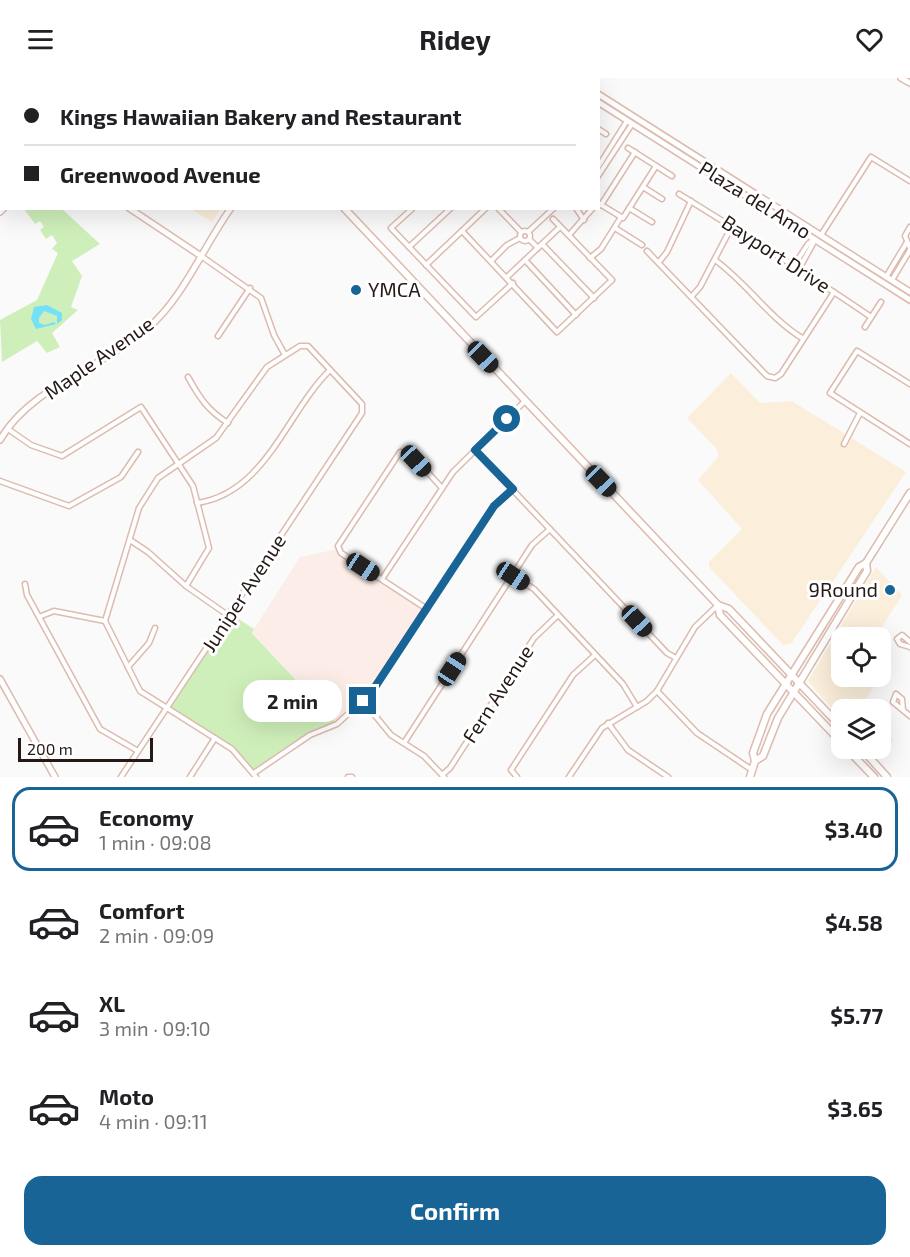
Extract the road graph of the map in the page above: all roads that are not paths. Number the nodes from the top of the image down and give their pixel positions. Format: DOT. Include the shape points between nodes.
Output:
graph roads {
  1 [pos="600,95"];
  2 [pos="600,103"];
  3 [pos="632,119"];
  4 [pos="600,130"];
  5 [pos="606,134"];
  6 [pos="628,148"];
  7 [pos="634,152"];
  8 [pos="600,164"];
  9 [pos="656,166"];
  10 [pos="600,173"];
  11 [pos="672,176"];
  12 [pos="910,181"];
  13 [pos="642,187"];
  14 [pos="679,194"];
  15 [pos="662,199"];
  16 [pos="691,201"];
  17 [pos="600,204"];
  18 [pos="629,208"];
  19 [pos="132,210"];
  20 [pos="230,210"];
  21 [pos="346,210"];
  22 [pos="411,210"];
  23 [pos="449,210"];
  24 [pos="484,210"];
  25 [pos="500,210"];
  26 [pos="552,210"];
  27 [pos="577,210"];
  28 [pos="592,210"];
  29 [pos="621,217"];
  30 [pos="553,219"];
  31 [pos="584,220"];
  32 [pos="652,222"];
  33 [pos="732,226"];
  34 [pos="560,227"];
  35 [pos="910,227"];
  36 [pos="615,228"];
  37 [pos="462,231"];
  38 [pos="521,232"];
  39 [pos="528,232"];
  40 [pos="569,235"];
  41 [pos="819,236"];
  42 [pos="520,238"];
  43 [pos="529,239"];
  44 [pos="907,242"];
  45 [pos="542,244"];
  46 [pos="642,245"];
  47 [pos="409,247"];
  48 [pos="538,248"];
  49 [pos="910,249"];
  50 [pos="647,251"];
  51 [pos="801,255"];
  52 [pos="201,256"];
  53 [pos="591,258"];
  54 [pos="806,259"];
  55 [pos="525,260"];
  56 [pos="715,260"];
  57 [pos="491,261"];
  58 [pos="659,262"];
  59 [pos="426,265"];
  60 [pos="793,267"];
  61 [pos="798,270"];
  62 [pos="507,277"];
  63 [pos="889,278"];
  64 [pos="513,283"];
  65 [pos="888,286"];
  66 [pos="250,288"];
  67 [pos="834,292"];
  68 [pos="910,292"];
  69 [pos="692,296"];
  70 [pos="594,298"];
  71 [pos="910,300"];
  72 [pos="881,302"];
  73 [pos="576,315"];
  74 [pos="871,317"];
  75 [pos="865,327"];
  76 [pos="218,336"];
  77 [pos="802,338"];
  78 [pos="285,355"];
  79 [pos="330,370"];
  80 [pos="188,377"];
  81 [pos="910,384"];
  82 [pos="525,401"];
  83 [pos="860,412"];
  84 [pos="228,423"];
  85 [pos="7,429"];
  86 [pos="0,440"];
  87 [pos="844,444"];
  88 [pos="910,444"];
  89 [pos="475,450"];
  90 [pos="138,452"];
  91 [pos="179,464"];
  92 [pos="0,482"];
  93 [pos="442,488"];
  94 [pos="513,489"];
  95 [pos="910,493"];
  96 [pos="197,503"];
  97 [pos="550,529"];
  98 [pos="130,540"];
  99 [pos="866,563"];
  100 [pos="513,576"];
  101 [pos="382,579"];
  102 [pos="25,584"];
  103 [pos="186,586"];
  104 [pos="718,605"];
  105 [pos="427,609"];
  106 [pos="229,616"];
  107 [pos="557,616"];
  108 [pos="39,617"];
  109 [pos="105,621"];
  110 [pos="155,628"];
  111 [pos="910,642"];
  112 [pos="910,647"];
  113 [pos="595,655"];
  114 [pos="676,658"];
  115 [pos="128,667"];
  116 [pos="791,674"];
  117 [pos="0,679"];
  118 [pos="799,683"];
  119 [pos="785,684"];
  120 [pos="657,691"];
  121 [pos="793,692"];
  122 [pos="363,701"];
  123 [pos="637,707"];
  124 [pos="167,710"];
  125 [pos="903,710"];
  126 [pos="831,716"];
  127 [pos="910,716"];
  128 [pos="608,723"];
  129 [pos="831,732"];
  130 [pos="215,738"];
  131 [pos="404,743"];
  132 [pos="138,751"];
  133 [pos="857,759"];
  134 [pos="871,759"];
  135 [pos="755,762"];
  136 [pos="751,774"];
  137 [pos="255,775"];
  138 [pos="443,776"];
  139 [pos="56,777"];
  140 [pos="121,777"];
  141 [pos="190,777"];
  142 [pos="517,777"];
  143 [pos="569,777"];
  144 [pos="668,777"];
  145 [pos="874,777"];
  146 [pos="887,777"];
  1 -- 3 [label="street, Plaza del Amo"];
  2 -- 3 [label="street, Plaza del Amo"];
  3 -- 8 [label="street"];
  3 -- 10 [label="street"];
  3 -- 41 [label="street, Plaza del Amo"];
  4 -- 5 [label="street"];
  6 -- 7 [label="street"];
  7 -- 9 [label="street"];
  7 -- 17 [label="street"];
  9 -- 11 [label="street"];
  9 -- 13 [label="street"];
  12 -- 41 [label="street" via="871,156"];
  13 -- 15 [label="street"];
  13 -- 18 [label="street"];
  14 -- 16 [label="street, Bayport Drive"];
  16 -- 33 [label="street, Bayport Drive"];
  16 -- 58 [label="street"];
  17 -- 29 [label="street"];
  18 -- 29 [label="street"];
  18 -- 32 [label="street"];
  19 -- 52 [label="street"];
  20 -- 52 [label="street, Maple Avenue"];
  21 -- 82 [label="main road"];
  22 -- 47 [label="street" via="391,228"];
  23 -- 47 [label="street"];
  24 -- 37 [label="street"];
  25 -- 38 [label="street"];
  26 -- 39 [label="street"];
  27 -- 31 [label="street"];
  28 -- 31 [label="street"];
  29 -- 36 [label="street"];
  30 -- 34 [label="street"];
  31 -- 40 [label="street"];
  33 -- 56 [label="street"];
  33 -- 60 [label="street, Bayport Drive"];
  34 -- 40 [label="street"];
  34 -- 45 [label="street"];
  35 -- 44 [label="street" via="905,236"];
  36 -- 46 [label="street"];
  36 -- 53 [label="street"];
  37 -- 57 [label="street"];
  37 -- 59 [label="street"];
  38 -- 39 [label="street"];
  38 -- 42 [label="street"];
  39 -- 43 [label="street"];
  40 -- 53 [label="street"];
  41 -- 51 [label="street"];
  41 -- 54 [label="street"];
  41 -- 63 [label="street, Plaza del Amo"];
  41 -- 65 [label="street, Plaza del Amo"];
  42 -- 43 [label="street"];
  42 -- 57 [label="street"];
  43 -- 48 [label="street"];
  44 -- 49 [label="street"];
  44 -- 63 [label="street"];
  45 -- 48 [label="street"];
  45 -- 70 [label="street"];
  47 -- 59 [label="street"];
  48 -- 55 [label="street"];
  49 -- 63 [label="street"];
  50 -- 58 [label="street"];
  51 -- 54 [label="street"];
  51 -- 60 [label="street"];
  52 -- 66 [label="street"];
  52 -- 85 [label="street, Maple Avenue" via="149,327 31,405"];
  53 -- 70 [label="street" via="612,280"];
  54 -- 61 [label="street"];
  55 -- 62 [label="street"];
  55 -- 73 [label="street"];
  56 -- 69 [label="street"];
  56 -- 77 [label="street" via="776,320"];
  57 -- 62 [label="street"];
  58 -- 69 [label="street"];
  59 -- 64 [label="street" via="476,317"];
  60 -- 61 [label="street, Bayport Drive"];
  61 -- 67 [label="street, Bayport Drive"];
  62 -- 64 [label="street"];
  63 -- 65 [label="street"];
  63 -- 68 [label="street, Plaza del Amo"];
  64 -- 73 [label="street" via="557,333"];
  65 -- 71 [label="street, Plaza del Amo"];
  66 -- 76 [label="street"];
  66 -- 78 [label="street" via="261,298"];
  67 -- 74 [label="street, Bayport Drive"];
  67 -- 77 [label="street"];
  69 -- 77 [label="street" via="767,376 775,378 781,374"];
  70 -- 73 [label="street"];
  72 -- 74 [label="street"];
  74 -- 75 [label="street"];
  78 -- 79 [label="street" via="304,345"];
  78 -- 84 [label="street" via="262,372"];
  79 -- 96 [label="street" via="255,472 215,500"];
  79 -- 106 [label="street, Juniper Avenue" via="364,407 363,413"];
  80 -- 84 [label="street" via="201,401"];
  81 -- 83 [label="street" via="857,351 830,393"];
  82 -- 89 [label="street"];
  82 -- 104 [label="main road"];
  83 -- 87 [label="street"];
  83 -- 88 [label="street"];
  84 -- 91 [label="street" via="216,438"];
  85 -- 86 [label="street, Maple Avenue"];
  85 -- 91 [label="street" via="31,445 62,456 141,407"];
  89 -- 93 [label="street"];
  89 -- 94 [label="street"];
  90 -- 92 [label="street" via="121,477 69,506"];
  91 -- 96 [label="street" via="193,486"];
  91 -- 98 [label="street" via="158,478 148,492"];
  93 -- 101 [label="street"];
  93 -- 101 [label="street" via="411,454 398,454 338,548"];
  94 -- 97 [label="street"];
  94 -- 105 [label="street" via="494,506"];
  95 -- 99 [label="main road"];
  96 -- 103 [label="street" via="209,548"];
  97 -- 100 [label="street" via="532,545"];
  97 -- 114 [label="street"];
  98 -- 103 [label="street"];
  98 -- 109 [label="street"];
  99 -- 116 [label="main road" via="859,567"];
  99 -- 118 [label="main road" via="864,577"];
  100 -- 107 [label="street" via="534,589"];
  100 -- 131 [label="street"];
  101 -- 105 [label="street"];
  102 -- 108 [label="street"];
  103 -- 106 [label="street"];
  104 -- 114 [label="street" via="695,627"];
  104 -- 116 [label="main road" via="729,609"];
  104 -- 119 [label="main road" via="720,615"];
  105 -- 122 [label="street"];
  106 -- 124 [label="street, Juniper Avenue"];
  107 -- 113 [label="street"];
  107 -- 138 [label="street, Fern Avenue" via="534,638"];
  108 -- 109 [label="street" via="54,611"];
  108 -- 132 [label="street" via="100,729"];
  109 -- 115 [label="street"];
  110 -- 115 [label="street" via="149,643"];
  111 -- 112 [label="street" via="902,635 897,639"];
  113 -- 123 [label="street" via="623,684"];
  113 -- 142 [label="street" via="573,675 511,770"];
  114 -- 120 [label="street"];
  115 -- 124 [label="street" via="140,691"];
  116 -- 118 [label="main road"];
  116 -- 119 [label="main road"];
  117 -- 139 [label="street"];
  118 -- 121 [label="main road"];
  118 -- 126 [label="main road"];
  119 -- 121 [label="main road"];
  119 -- 135 [label="main road" via="759,730 753,753"];
  120 -- 123 [label="street"];
  120 -- 136 [label="street" via="697,733"];
  121 -- 129 [label="main road"];
  121 -- 135 [label="main road" via="763,756"];
  122 -- 131 [label="street"];
  122 -- 137 [label="street" via="334,727 310,735"];
  123 -- 128 [label="street"];
  124 -- 130 [label="street"];
  124 -- 132 [label="street, Juniper Avenue"];
  125 -- 127 [label="street"];
  128 -- 143 [label="street"];
  128 -- 144 [label="street" via="628,750"];
  130 -- 137 [label="street" via="239,755"];
  130 -- 141 [label="street"];
  131 -- 138 [label="street"];
  132 -- 140 [label="street, Juniper Avenue"];
  133 -- 145 [label="main road"];
  134 -- 146 [label="main road"];
  135 -- 136 [label="main road"];
}
